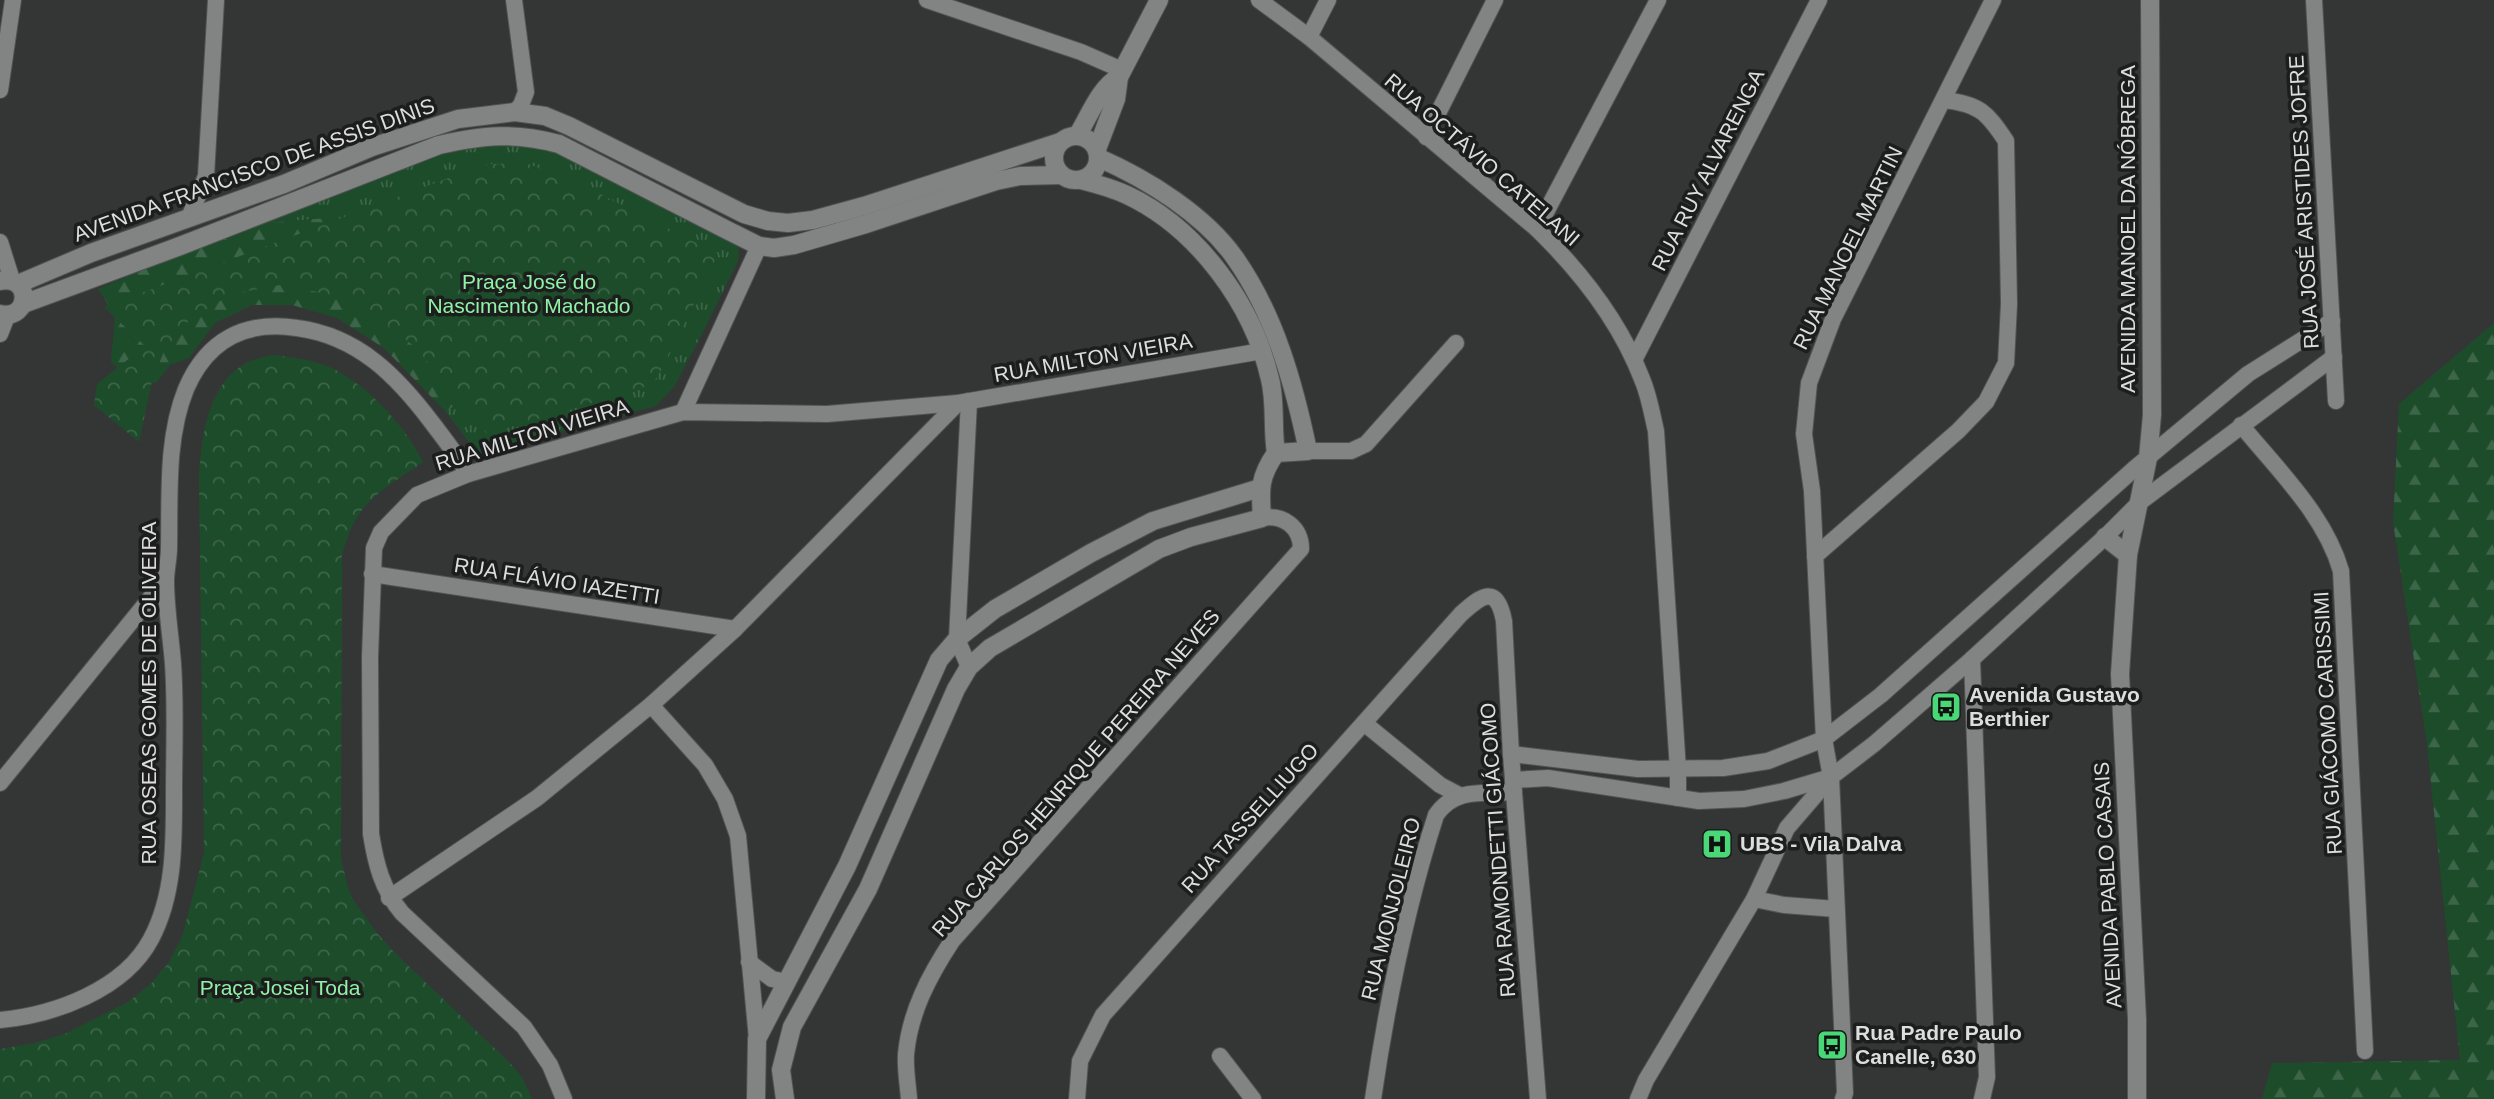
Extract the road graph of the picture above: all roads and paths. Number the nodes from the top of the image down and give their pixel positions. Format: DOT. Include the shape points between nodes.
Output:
graph roads {
  1 [pos="13,0"];
  2 [pos="216,0"];
  3 [pos="514,0"];
  4 [pos="927,0"];
  5 [pos="1158,0"];
  6 [pos="1259,0"];
  7 [pos="1328,0"];
  8 [pos="1495,0"];
  9 [pos="1658,0"];
  10 [pos="1819,0"];
  11 [pos="1993,0"];
  12 [pos="2150,0"];
  13 [pos="2314,0"];
  14 [pos="1308,37"];
  15 [pos="1121,74"];
  16 [pos="0,90"];
  17 [pos="1944,100"];
  18 [pos="515,112"];
  19 [pos="1426,137"];
  20 [pos="1069,139"];
  21 [pos="1098,154"];
  22 [pos="1060,175"];
  23 [pos="1081,180"];
  24 [pos="189,218"];
  25 [pos="1537,229"];
  26 [pos="0,242"];
  27 [pos="759,246"];
  28 [pos="10,282"];
  29 [pos="23,304"];
  30 [pos="3,315"];
  31 [pos="2332,321"];
  32 [pos="0,334"];
  33 [pos="1456,342"];
  34 [pos="1262,351"];
  35 [pos="2334,357"];
  36 [pos="1634,360"];
  37 [pos="2336,401"];
  38 [pos="963,402"];
  39 [pos="1299,410"];
  40 [pos="683,412"];
  41 [pos="1274,412"];
  42 [pos="2241,425"];
  43 [pos="1307,451"];
  44 [pos="1276,453"];
  45 [pos="2148,458"];
  46 [pos="468,474"];
  47 [pos="1260,488"];
  48 [pos="2140,502"];
  49 [pos="1262,518"];
  50 [pos="2105,537"];
  51 [pos="2127,555"];
  52 [pos="1815,556"];
  53 [pos="372,574"];
  54 [pos="165,580"];
  55 [pos="1496,599"];
  56 [pos="735,629"];
  57 [pos="957,639"];
  58 [pos="1972,659"];
  59 [pos="969,667"];
  60 [pos="651,705"];
  61 [pos="1364,723"];
  62 [pos="1824,740"];
  63 [pos="1511,754"];
  64 [pos="1678,770"];
  65 [pos="1831,777"];
  66 [pos="0,783"];
  67 [pos="1513,786"];
  68 [pos="1458,795"];
  69 [pos="1678,798"];
  70 [pos="389,898"];
  71 [pos="1754,899"];
  72 [pos="1836,909"];
  73 [pos="749,962"];
  74 [pos="787,982"];
  75 [pos="0,1020"];
  76 [pos="757,1039"];
  77 [pos="2365,1051"];
  78 [pos="1220,1056"];
  79 [pos="2134,1096"];
  80 [pos="564,1099"];
  81 [pos="756,1099"];
  82 [pos="785,1099"];
  83 [pos="909,1099"];
  84 [pos="1077,1099"];
  85 [pos="1253,1099"];
  86 [pos="1373,1099"];
  87 [pos="1538,1099"];
  88 [pos="1638,1099"];
  89 [pos="1843,1099"];
  90 [pos="1982,1099"];
  1 -- 16 [label="street"];
  2 -- 24 [label="street" via="206,176"];
  3 -- 18 [label="street" via="527,92"];
  4 -- 15 [label="street" via="1081,52"];
  5 -- 15 [label="street"];
  6 -- 14 [label="street, RUA OCTÁVIO CATELANI"];
  7 -- 14 [label="street"];
  8 -- 19 [label="street"];
  9 -- 25 [label="street"];
  10 -- 36 [label="street, RUA RUY ALVARENGA"];
  11 -- 17 [label="street, RUA MANOEL MARTIN"];
  12 -- 45 [label="street, AVENIDA MANOEL DA NÓBREGA" via="2152,415"];
  13 -- 31 [label="street, RUA JOSÉ ARISTIDES JOFRE"];
  14 -- 19 [label="street, RUA OCTÁVIO CATELANI"];
  15 -- 20 [label="street"];
  15 -- 21 [label="street"];
  17 -- 52 [label="street, RUA MANOEL MARTIN" via="1833,320 1809,383 1804,434"];
  17 -- 52 [label="street" via="1968,103 1992,120 2006,141 2006,363 1986,402 1958,431"];
  18 -- 20 [label="street, AVENIDA FRANCISCO DE ASSIS DINIS" via="545,116 569,126 744,214 788,223 864,206"];
  18 -- 24 [label="street, AVENIDA FRANCISCO DE ASSIS DINIS" via="457,119"];
  19 -- 25 [label="street, RUA OCTÁVIO CATELANI"];
  20 -- 21 [label="street" via="1085,138"];
  20 -- 22 [label="street" via="1054,158"];
  21 -- 23 [label="street" via="1097,168"];
  21 -- 39 [label="street" via="1165,194 1202,223 1234,257 1272,325"];
  22 -- 23 [label="street"];
  22 -- 27 [label="street, AVENIDA FRANCISCO DE ASSIS DINIS" via="996,181 794,245"];
  23 -- 34 [label="street" via="1129,196 1161,215 1192,242 1227,282"];
  24 -- 28 [label="street, AVENIDA FRANCISCO DE ASSIS DINIS"];
  25 -- 36 [label="street, RUA OCTÁVIO CATELANI" via="1592,293"];
  26 -- 28 [label="street"];
  27 -- 29 [label="street, AVENIDA FRANCISCO DE ASSIS DINIS" via="559,144 500,135 439,145"];
  27 -- 40 [label="street"];
  28 -- 29 [label="street" via="24,293"];
  29 -- 30 [label="street, AVENIDA FRANCISCO DE ASSIS DINIS" via="17,312"];
  30 -- 32 [label="street"];
  31 -- 35 [label="street, RUA JOSÉ ARISTIDES JOFRE"];
  31 -- 45 [label="street" via="2248,374"];
  33 -- 43 [label="street" via="1366,444 1351,451"];
  34 -- 38 [label="street, RUA MILTON VIEIRA"];
  34 -- 41 [label="street"];
  35 -- 37 [label="street, RUA JOSÉ ARISTIDES JOFRE"];
  35 -- 42 [label="street"];
  36 -- 64 [label="street, RUA OCTÁVIO CATELANI" via="1656,431"];
  38 -- 40 [label="street, RUA MILTON VIEIRA" via="827,414"];
  38 -- 56 [label="street"];
  38 -- 57 [label="street"];
  39 -- 41 [label="street"];
  39 -- 43 [label="street"];
  40 -- 46 [label="street, RUA MILTON VIEIRA"];
  41 -- 44 [label="street"];
  42 -- 48 [label="street"];
  42 -- 77 [label="street, RUA GIÁCOMO CARISSIMI" via="2317,520 2341,571"];
  43 -- 44 [label="street"];
  44 -- 47 [label="street"];
  45 -- 48 [label="street, AVENIDA MANOEL DA NÓBREGA"];
  45 -- 62 [label="street"];
  46 -- 53 [label="street, RUA MILTON VIEIRA" via="417,495 388,523 374,548"];
  46 -- 54 [label="street, RUA OSEAS GOMES DE OLIVEIRA" via="417,403 374,358 317,330 267,325 247,329 209,352 185,391 173,439"];
  47 -- 49 [label="street"];
  47 -- 57 [label="street" via="1153,521 995,609"];
  48 -- 50 [label="street"];
  48 -- 51 [label="street, AVENIDA PABLO CASAIS"];
  49 -- 59 [label="street" via="1159,549 1025,626"];
  49 -- 83 [label="street, RUA CARLOS HENRIQUE PEREIRA NEVES" via="1281,518 1292,525 1301,549 952,942 916,1009 906,1056"];
  50 -- 51 [label="street"];
  50 -- 58 [label="street"];
  51 -- 79 [label="street, AVENIDA PABLO CASAIS" via="2120,674 2137,1019"];
  52 -- 62 [label="street, RUA MANOEL MARTIN"];
  53 -- 56 [label="street, RUA FLÁVIO IAZETTI"];
  53 -- 70 [label="street, RUA MILTON VIEIRA" via="371,834 376,866"];
  54 -- 66 [label="street"];
  54 -- 75 [label="street, RUA OSEAS GOMES DE OLIVEIRA" via="173,666 174,851 160,918 151,940 116,978 62,1006"];
  55 -- 61 [label="street, RUA TASSELLIUGO" via="1487,596 1469,606"];
  55 -- 63 [label="street, RUA RAMONDETTI GIÁCOMO" via="1503,621"];
  56 -- 60 [label="street"];
  57 -- 59 [label="street"];
  57 -- 74 [label="street" via="939,660 862,835"];
  58 -- 65 [label="street"];
  58 -- 90 [label="street" via="1987,1077"];
  59 -- 82 [label="street" via="868,889 792,1027 781,1070"];
  60 -- 70 [label="street" via="537,798"];
  60 -- 73 [label="street" via="705,765 725,799 738,836"];
  61 -- 68 [label="street"];
  61 -- 84 [label="street, RUA TASSELLIUGO" via="1103,1015 1080,1061"];
  62 -- 64 [label="street" via="1768,761"];
  62 -- 65 [label="street, RUA MANOEL MARTIN"];
  63 -- 64 [label="street"];
  63 -- 67 [label="street, RUA RAMONDETTI GIÁCOMO"];
  64 -- 69 [label="street, RUA OCTÁVIO CATELANI"];
  65 -- 69 [label="street" via="1744,799"];
  65 -- 71 [label="street" via="1787,828"];
  65 -- 72 [label="street, RUA MANOEL MARTIN"];
  67 -- 68 [label="street"];
  67 -- 69 [label="street" via="1548,778"];
  67 -- 87 [label="street, RUA RAMONDETTI GIÁCOMO"];
  68 -- 86 [label="street, RUA MONJOLEIRO" via="1436,815 1423,857 1384,1018"];
  70 -- 80 [label="street, RUA MILTON VIEIRA" via="524,1027 550,1065"];
  71 -- 72 [label="street"];
  71 -- 88 [label="street"];
  72 -- 89 [label="street, RUA MANOEL MARTIN"];
  73 -- 74 [label="street" via="772,979"];
  73 -- 76 [label="street"];
  74 -- 76 [label="street"];
  76 -- 81 [label="street"];
  78 -- 85 [label="street"];
}
